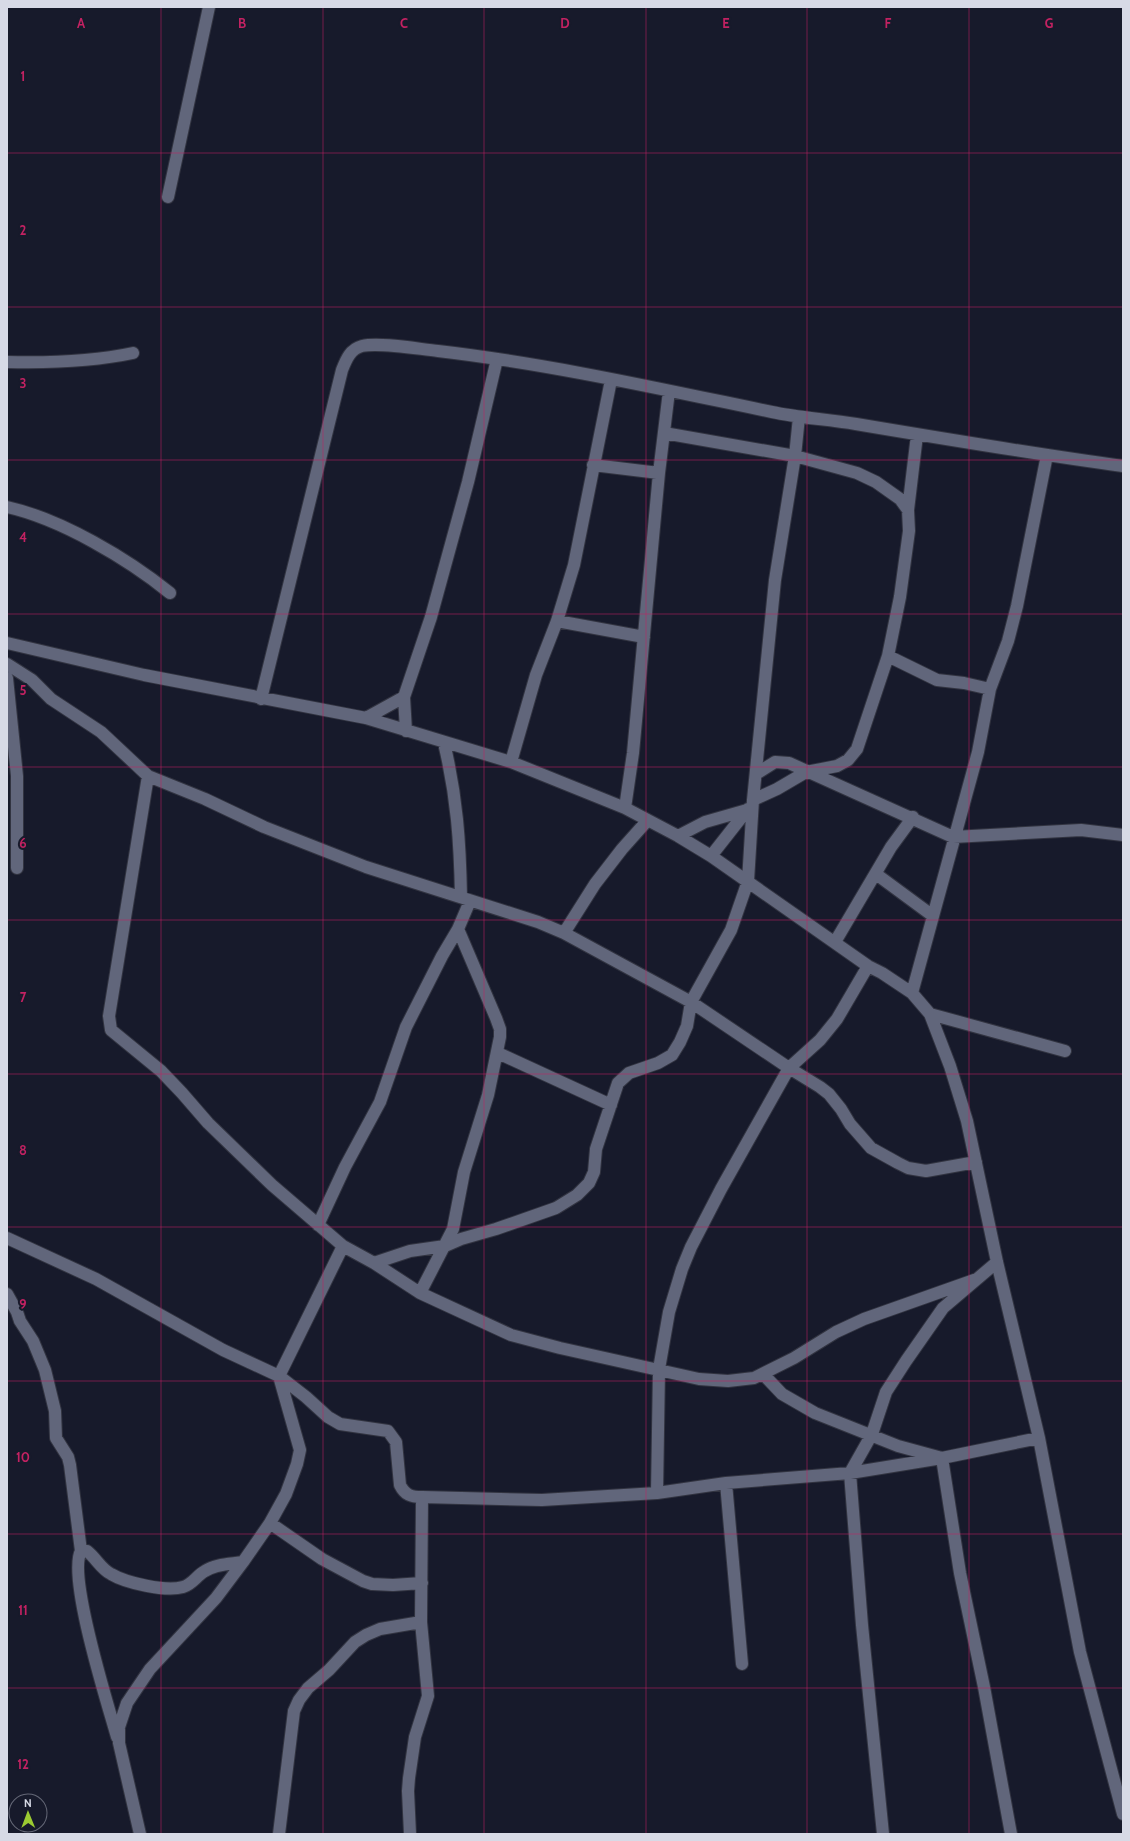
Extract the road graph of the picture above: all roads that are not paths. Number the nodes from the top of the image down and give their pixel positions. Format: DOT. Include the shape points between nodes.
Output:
graph roads {
  1 [pos="209,7"];
  2 [pos="168,197"];
  3 [pos="133,353"];
  4 [pos="497,359"];
  5 [pos="7,362"];
  6 [pos="611,380"];
  7 [pos="669,391"];
  8 [pos="799,417"];
  9 [pos="664,433"];
  10 [pos="917,434"];
  11 [pos="795,456"];
  12 [pos="1047,456"];
  13 [pos="593,465"];
  14 [pos="1123,466"];
  15 [pos="659,473"];
  16 [pos="7,507"];
  17 [pos="908,510"];
  18 [pos="170,594"];
  19 [pos="557,621"];
  20 [pos="644,637"];
  21 [pos="7,643"];
  22 [pos="888,656"];
  23 [pos="7,664"];
  24 [pos="7,678"];
  25 [pos="990,689"];
  26 [pos="404,697"];
  27 [pos="261,698"];
  28 [pos="366,718"];
  29 [pos="406,731"];
  30 [pos="444,743"];
  31 [pos="511,762"];
  32 [pos="806,772"];
  33 [pos="756,774"];
  34 [pos="148,776"];
  35 [pos="751,805"];
  36 [pos="625,808"];
  37 [pos="913,818"];
  38 [pos="647,821"];
  39 [pos="1123,835"];
  40 [pos="678,836"];
  41 [pos="953,837"];
  42 [pos="711,856"];
  43 [pos="17,868"];
  44 [pos="460,871"];
  45 [pos="876,874"];
  46 [pos="748,881"];
  47 [pos="443,891"];
  48 [pos="466,899"];
  49 [pos="933,916"];
  50 [pos="458,929"];
  51 [pos="564,933"];
  52 [pos="836,942"];
  53 [pos="868,966"];
  54 [pos="912,993"];
  55 [pos="691,1002"];
  56 [pos="930,1014"];
  57 [pos="1065,1051"];
  58 [pos="498,1053"];
  59 [pos="789,1068"];
  60 [pos="611,1105"];
  61 [pos="976,1162"];
  62 [pos="318,1225"];
  63 [pos="7,1238"];
  64 [pos="343,1246"];
  65 [pos="445,1246"];
  66 [pos="996,1262"];
  67 [pos="374,1263"];
  68 [pos="977,1279"];
  69 [pos="420,1293"];
  70 [pos="7,1294"];
  71 [pos="659,1369"];
  72 [pos="763,1374"];
  73 [pos="279,1376"];
  74 [pos="872,1434"];
  75 [pos="1039,1438"];
  76 [pos="942,1458"];
  77 [pos="850,1473"];
  78 [pos="726,1483"];
  79 [pos="657,1493"];
  80 [pos="422,1497"];
  81 [pos="270,1523"];
  82 [pos="81,1551"];
  83 [pos="243,1562"];
  84 [pos="422,1583"];
  85 [pos="422,1622"];
  86 [pos="742,1664"];
  87 [pos="119,1743"];
  88 [pos="1123,1814"];
  89 [pos="140,1834"];
  90 [pos="279,1834"];
  91 [pos="410,1834"];
  92 [pos="883,1834"];
  93 [pos="1011,1834"];
  1 -- 2 [label="street"];
  3 -- 5 [label="street" via="109,358 45,363"];
  4 -- 6 [label="street"];
  4 -- 26 [label="street" via="468,482 431,618"];
  4 -- 27 [label="street" via="379,346 362,346 350,353 342,370 333,403"];
  6 -- 7 [label="street"];
  6 -- 13 [label="street"];
  7 -- 8 [label="street"];
  7 -- 9 [label="street"];
  8 -- 10 [label="street"];
  8 -- 11 [label="street"];
  9 -- 11 [label="street"];
  9 -- 15 [label="street"];
  10 -- 12 [label="street"];
  10 -- 17 [label="street"];
  11 -- 17 [label="street" via="865,476 900,499"];
  11 -- 33 [label="street" via="776,580"];
  12 -- 14 [label="street"];
  12 -- 25 [label="street" via="1017,606"];
  13 -- 15 [label="street"];
  13 -- 19 [label="street" via="574,565"];
  15 -- 20 [label="street"];
  16 -- 18 [label="street" via="53,523 113,553 148,575"];
  17 -- 22 [label="street" via="907,552"];
  19 -- 20 [label="street"];
  19 -- 31 [label="street" via="536,675"];
  20 -- 36 [label="street"];
  21 -- 27 [label="street"];
  22 -- 25 [label="street" via="937,680"];
  22 -- 32 [label="street" via="857,750 848,760 837,766"];
  23 -- 34 [label="street" via="32,680 51,699 101,732"];
  24 -- 43 [label="street" via="16,776"];
  25 -- 41 [label="street" via="978,752"];
  26 -- 28 [label="street"];
  26 -- 29 [label="street"];
  27 -- 28 [label="street"];
  28 -- 29 [label="street"];
  29 -- 30 [label="street"];
  30 -- 31 [label="street"];
  30 -- 44 [label="street" via="459,827"];
  31 -- 36 [label="street"];
  32 -- 33 [label="street" via="789,763 775,762"];
  32 -- 35 [label="street"];
  32 -- 37 [label="street"];
  33 -- 35 [label="street"];
  34 -- 47 [label="street" via="264,827 351,861"];
  34 -- 62 [label="street" via="109,1016 111,1030 160,1071 208,1123"];
  35 -- 40 [label="street" via="705,822"];
  35 -- 42 [label="street"];
  35 -- 46 [label="street"];
  36 -- 38 [label="street"];
  37 -- 41 [label="street"];
  37 -- 45 [label="street"];
  38 -- 40 [label="street"];
  38 -- 51 [label="street" via="600,878"];
  39 -- 41 [label="street" via="1081,830"];
  40 -- 42 [label="street"];
  41 -- 49 [label="street"];
  42 -- 46 [label="street"];
  44 -- 47 [label="street"];
  44 -- 48 [label="street"];
  45 -- 49 [label="street"];
  45 -- 52 [label="street"];
  46 -- 52 [label="street"];
  46 -- 55 [label="street" via="731,930"];
  47 -- 48 [label="street"];
  48 -- 50 [label="street"];
  48 -- 51 [label="street"];
  49 -- 54 [label="street"];
  50 -- 58 [label="street" via="500,1029"];
  50 -- 62 [label="street" via="406,1027 380,1102"];
  51 -- 55 [label="street"];
  52 -- 53 [label="street"];
  53 -- 54 [label="street"];
  53 -- 59 [label="street" via="837,1019 820,1040"];
  54 -- 56 [label="street"];
  55 -- 59 [label="street"];
  55 -- 60 [label="street" via="687,1026 672,1055 630,1073 618,1083"];
  56 -- 57 [label="street"];
  56 -- 61 [label="street" via="950,1066"];
  58 -- 60 [label="street"];
  58 -- 65 [label="street" via="464,1172 457,1215"];
  59 -- 61 [label="street" via="829,1094 871,1148 898,1163 908,1168 926,1171"];
  59 -- 71 [label="street" via="691,1247 669,1312"];
  60 -- 65 [label="street" via="596,1149 594,1172 589,1183 577,1195 556,1208"];
  61 -- 66 [label="street"];
  62 -- 64 [label="street"];
  63 -- 73 [label="street" via="96,1279 223,1350"];
  64 -- 67 [label="street"];
  64 -- 73 [label="street"];
  65 -- 67 [label="street" via="410,1251"];
  65 -- 69 [label="street"];
  66 -- 68 [label="street"];
  66 -- 75 [label="street"];
  67 -- 69 [label="street"];
  68 -- 72 [label="street" via="864,1319"];
  68 -- 74 [label="street" via="943,1308 906,1361 886,1392"];
  69 -- 71 [label="street" via="512,1335 575,1352"];
  70 -- 82 [label="street" via="33,1341 45,1370 55,1411 56,1438 70,1465"];
  71 -- 72 [label="street" via="699,1379 728,1382"];
  71 -- 79 [label="street"];
  72 -- 74 [label="street" via="782,1394 815,1413"];
  73 -- 80 [label="street" via="340,1424 388,1431 396,1442 400,1485 403,1491 410,1497"];
  73 -- 81 [label="street" via="300,1450 286,1494"];
  74 -- 76 [label="street" via="898,1446"];
  74 -- 77 [label="street"];
  75 -- 76 [label="street"];
  75 -- 88 [label="street" via="1080,1652"];
  76 -- 77 [label="street"];
  76 -- 93 [label="street" via="960,1573"];
  77 -- 78 [label="street"];
  77 -- 92 [label="street"];
  78 -- 79 [label="street"];
  78 -- 86 [label="street"];
  79 -- 80 [label="street" via="542,1500"];
  80 -- 84 [label="street"];
  81 -- 83 [label="street"];
  81 -- 84 [label="street" via="322,1559 363,1581 393,1585"];
  82 -- 83 [label="street" via="87,1551 111,1575 136,1583 169,1588 183,1587 204,1571 217,1566"];
  82 -- 87 [label="street" via="78,1556 78,1569 86,1621 95,1664"];
  83 -- 87 [label="street" via="216,1598 150,1669 127,1703 119,1727"];
  84 -- 85 [label="street"];
  85 -- 90 [label="street" via="380,1629 366,1635 355,1642 299,1700 294,1710"];
  85 -- 91 [label="street" via="428,1696 415,1737 409,1778"];
  87 -- 89 [label="street"];
}
